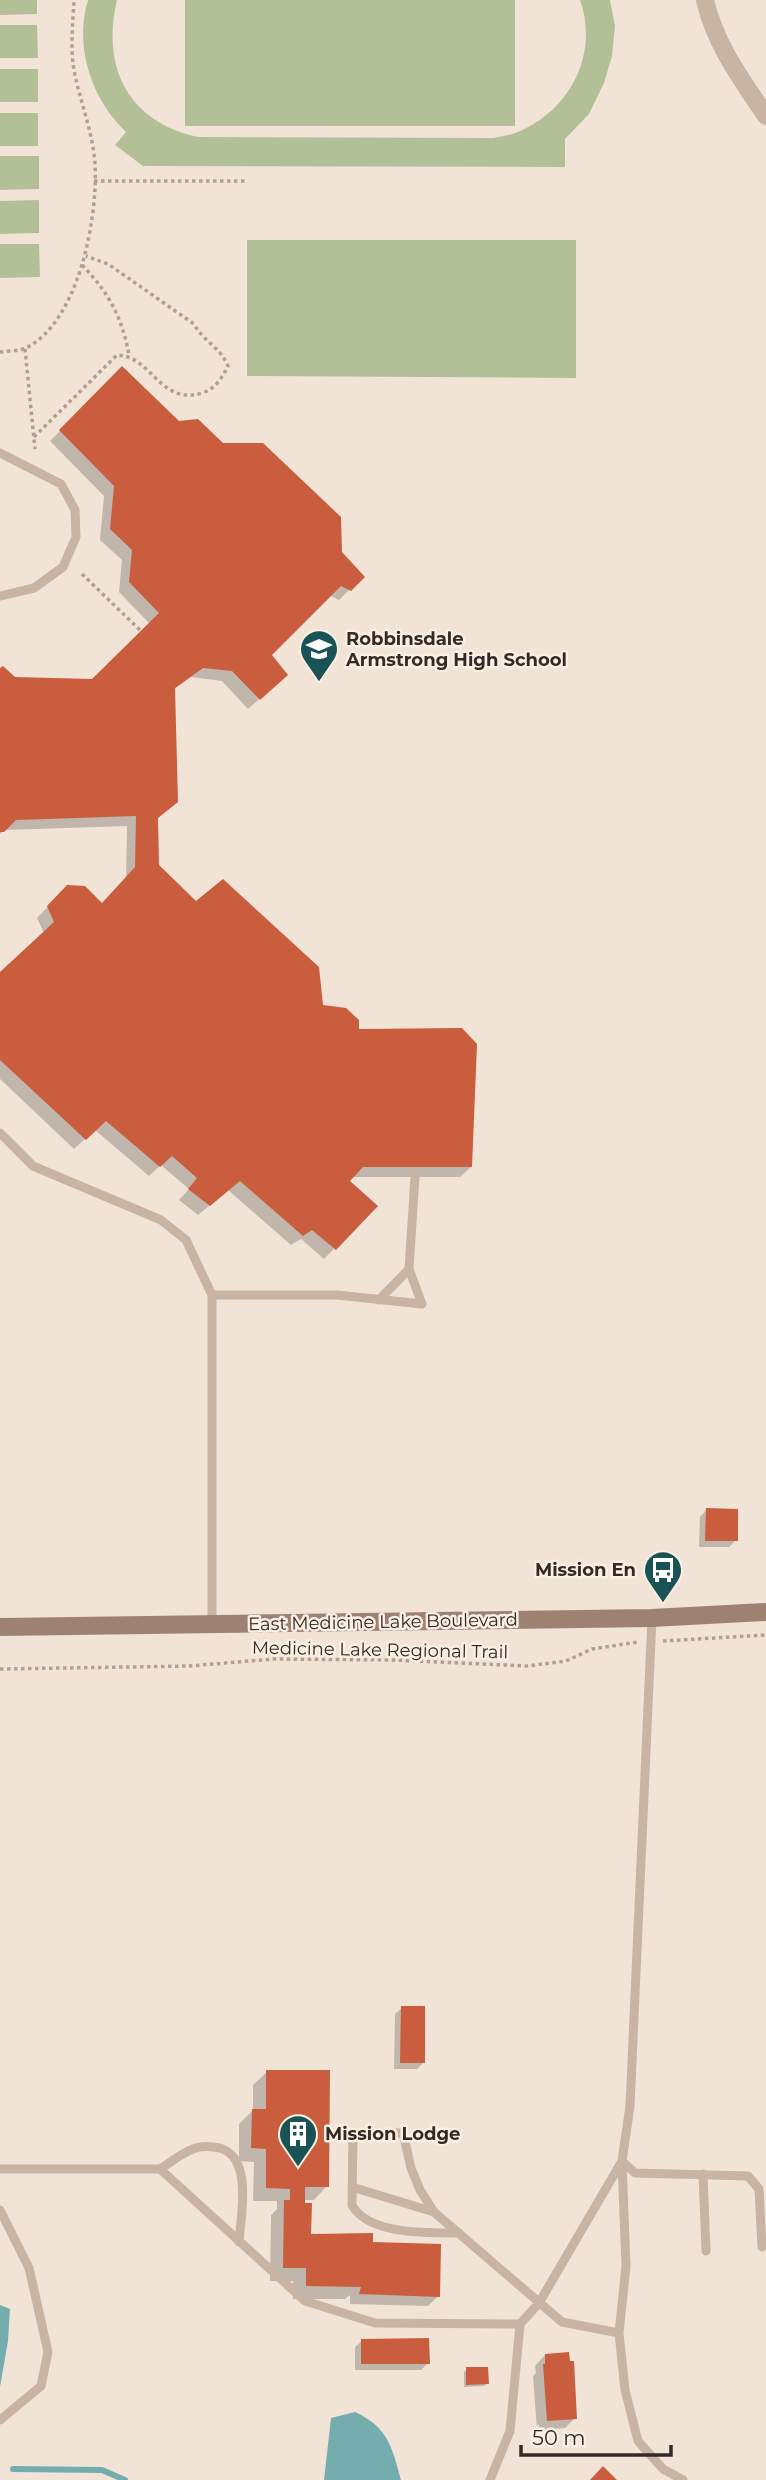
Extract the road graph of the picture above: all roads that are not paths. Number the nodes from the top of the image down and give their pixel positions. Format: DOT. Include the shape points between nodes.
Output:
graph roads {
  1 [pos="705,0"];
  2 [pos="766,116"];
  3 [pos="0,453"];
  4 [pos="0,596"];
  5 [pos="0,1133"];
  6 [pos="415,1177"];
  7 [pos="410,1269"];
  8 [pos="212,1295"];
  9 [pos="379,1300"];
  10 [pos="766,1612"];
  11 [pos="652,1618"];
  12 [pos="212,1624"];
  13 [pos="0,1627"];
  14 [pos="622,2161"];
  15 [pos="0,2169"];
  16 [pos="160,2169"];
  17 [pos="703,2174"];
  18 [pos="352,2187"];
  19 [pos="0,2210"];
  20 [pos="434,2212"];
  21 [pos="459,2234"];
  22 [pos="239,2242"];
  23 [pos="762,2247"];
  24 [pos="706,2251"];
  25 [pos="539,2303"];
  26 [pos="520,2324"];
  27 [pos="619,2333"];
  28 [pos="0,2420"];
  29 [pos="490,2480"];
  30 [pos="682,2480"];
  1 -- 2 [label="street" via="726,58"];
  3 -- 4 [label="lane" via="61,484 75,510 76,537 63,567 34,589"];
  5 -- 8 [label="lane" via="33,1166 161,1220 186,1240"];
  6 -- 7 [label="lane"];
  7 -- 9 [label="lane"];
  7 -- 9 [label="lane" via="422,1304"];
  8 -- 9 [label="lane" via="337,1295"];
  8 -- 12 [label="lane"];
  10 -- 11 [label="street, East Medicine Lake Boulevard"];
  11 -- 12 [label="street, East Medicine Lake Boulevard"];
  11 -- 14 [label="lane" via="630,2106"];
  12 -- 13 [label="street, East Medicine Lake Boulevard"];
  14 -- 17 [label="lane" via="635,2173"];
  14 -- 25 [label="lane"];
  14 -- 27 [label="lane" via="626,2266"];
  15 -- 16 [label="lane"];
  16 -- 22 [label="lane"];
  16 -- 22 [label="lane" via="192,2149 207,2146 235,2157 242,2197"];
  17 -- 23 [label="lane" via="748,2176 759,2189"];
  17 -- 24 [label="lane"];
  18 -- 20 [label="lane"];
  18 -- 20 [label="lane" via="352,2133 403,2133 411,2168"];
  18 -- 21 [label="lane" via="352,2205 367,2220 405,2230"];
  19 -- 28 [label="lane" via="29,2268 48,2352 41,2386"];
  20 -- 21 [label="lane"];
  21 -- 25 [label="lane"];
  22 -- 26 [label="lane" via="305,2301 375,2323"];
  25 -- 26 [label="lane"];
  25 -- 27 [label="lane" via="562,2322"];
  26 -- 29 [label="lane" via="510,2431"];
  27 -- 30 [label="lane" via="625,2389 638,2441 663,2469"];
}
